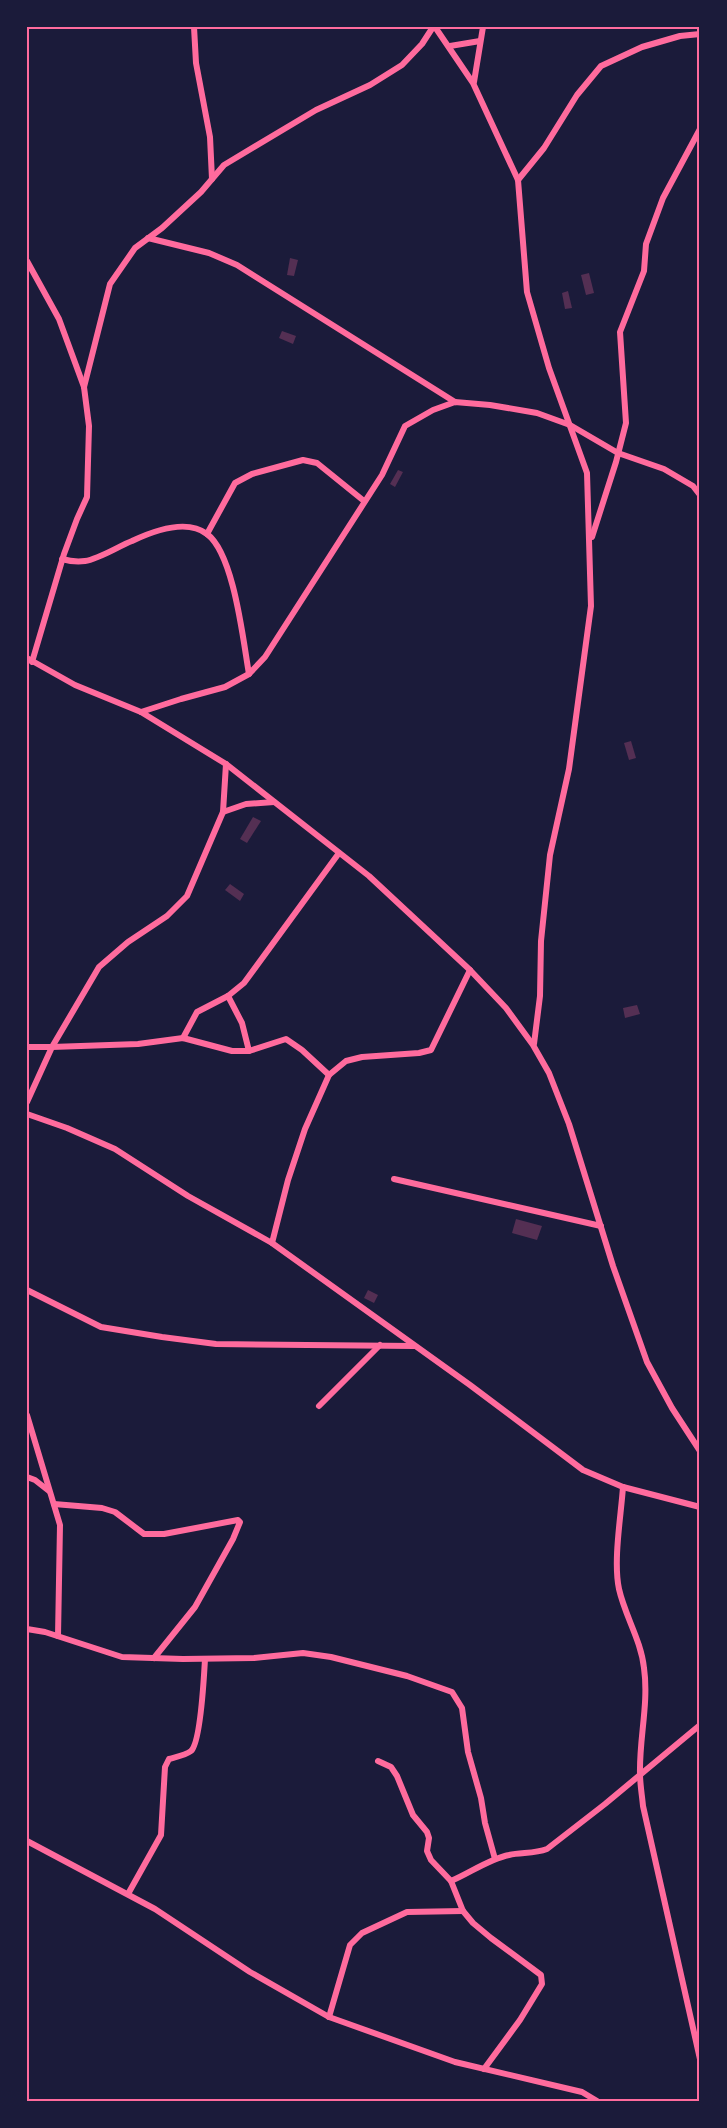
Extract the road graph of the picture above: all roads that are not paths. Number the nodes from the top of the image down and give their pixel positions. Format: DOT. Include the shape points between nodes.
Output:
graph roads {
  1 [pos="194,27"];
  2 [pos="434,27"];
  3 [pos="483,27"];
  4 [pos="700,34"];
  5 [pos="480,41"];
  6 [pos="450,46"];
  7 [pos="473,83"];
  8 [pos="700,129"];
  9 [pos="212,179"];
  10 [pos="518,180"];
  11 [pos="148,238"];
  12 [pos="27,261"];
  13 [pos="84,387"];
  14 [pos="455,402"];
  15 [pos="570,425"];
  16 [pos="618,453"];
  17 [pos="700,495"];
  18 [pos="364,501"];
  19 [pos="207,534"];
  20 [pos="590,543"];
  21 [pos="62,560"];
  22 [pos="30,660"];
  23 [pos="249,674"];
  24 [pos="141,712"];
  25 [pos="226,764"];
  26 [pos="274,802"];
  27 [pos="223,812"];
  28 [pos="339,852"];
  29 [pos="470,970"];
  30 [pos="228,996"];
  31 [pos="183,1038"];
  32 [pos="533,1045"];
  33 [pos="27,1047"];
  34 [pos="52,1047"];
  35 [pos="249,1051"];
  36 [pos="329,1075"];
  37 [pos="27,1102"];
  38 [pos="27,1114"];
  39 [pos="394,1179"];
  40 [pos="601,1226"];
  41 [pos="272,1243"];
  42 [pos="27,1290"];
  43 [pos="380,1345"];
  44 [pos="415,1346"];
  45 [pos="319,1406"];
  46 [pos="27,1415"];
  47 [pos="700,1451"];
  48 [pos="27,1477"];
  49 [pos="623,1487"];
  50 [pos="50,1492"];
  51 [pos="54,1504"];
  52 [pos="700,1507"];
  53 [pos="27,1629"];
  54 [pos="58,1636"];
  55 [pos="154,1658"];
  56 [pos="205,1659"];
  57 [pos="700,1725"];
  58 [pos="378,1761"];
  59 [pos="640,1773"];
  60 [pos="27,1841"];
  61 [pos="495,1859"];
  62 [pos="452,1881"];
  63 [pos="128,1894"];
  64 [pos="463,1911"];
  65 [pos="329,2017"];
  66 [pos="700,2059"];
  67 [pos="484,2069"];
  68 [pos="597,2101"];
  1 -- 9 [label="street"];
  2 -- 6 [label="street"];
  2 -- 9 [label="street" via="402,65 224,165"];
  3 -- 5 [label="street"];
  4 -- 10 [label="street" via="642,47 601,66"];
  5 -- 6 [label="street"];
  5 -- 7 [label="street"];
  6 -- 7 [label="street"];
  7 -- 10 [label="street"];
  8 -- 16 [label="street" via="663,198 646,244 644,271 620,332 626,423"];
  9 -- 11 [label="street"];
  10 -- 15 [label="street" via="527,292"];
  11 -- 13 [label="street" via="135,248 110,284"];
  11 -- 14 [label="street" via="209,253 237,265"];
  12 -- 13 [label="street" via="59,319"];
  13 -- 21 [label="street" via="89,426 87,497"];
  14 -- 15 [label="street" via="537,413"];
  14 -- 18 [label="street" via="405,426 382,475"];
  15 -- 16 [label="street"];
  15 -- 20 [label="street" via="587,473"];
  16 -- 17 [label="street" via="664,469 693,486"];
  16 -- 20 [label="street"];
  18 -- 19 [label="street" via="317,463 303,460 252,474 235,483"];
  18 -- 23 [label="street" via="265,657"];
  19 -- 21 [label="street" via="175,527 139,537 86,561"];
  19 -- 23 [label="street" via="218,546 231,578"];
  20 -- 32 [label="street" via="591,606 569,769 550,855"];
  21 -- 22 [label="street"];
  22 -- 24 [label="street" via="75,685"];
  23 -- 24 [label="street" via="225,687"];
  24 -- 25 [label="street"];
  25 -- 26 [label="street"];
  25 -- 27 [label="street"];
  26 -- 27 [label="street" via="246,804"];
  26 -- 28 [label="street"];
  27 -- 34 [label="street" via="187,896 167,916 99,967"];
  28 -- 29 [label="street"];
  28 -- 30 [label="street" via="244,983"];
  29 -- 32 [label="street" via="506,1008"];
  29 -- 36 [label="street" via="431,1050 362,1057 346,1061"];
  30 -- 31 [label="street" via="197,1012"];
  30 -- 35 [label="street" via="242,1023"];
  31 -- 34 [label="street"];
  31 -- 35 [label="street" via="232,1051"];
  32 -- 40 [label="street" via="569,1124"];
  33 -- 34 [label="street"];
  34 -- 37 [label="street"];
  35 -- 36 [label="street" via="286,1039"];
  36 -- 41 [label="street" via="305,1129"];
  38 -- 41 [label="street" via="115,1149"];
  39 -- 40 [label="street"];
  40 -- 47 [label="street" via="647,1362"];
  41 -- 44 [label="street"];
  42 -- 43 [label="street" via="101,1327 152,1335 216,1344"];
  43 -- 44 [label="street"];
  43 -- 45 [label="street"];
  44 -- 49 [label="street" via="583,1470"];
  46 -- 50 [label="street"];
  48 -- 50 [label="street"];
  49 -- 52 [label="street"];
  49 -- 59 [label="street" via="618,1586 645,1668"];
  50 -- 51 [label="street"];
  51 -- 54 [label="street" via="60,1525"];
  51 -- 55 [label="street" via="115,1512 144,1534 240,1522 195,1607"];
  53 -- 54 [label="street"];
  54 -- 55 [label="street" via="122,1657"];
  55 -- 56 [label="street"];
  56 -- 61 [label="street" via="303,1653 407,1676 452,1692 462,1708 468,1752"];
  56 -- 63 [label="street" via="193,1748 169,1759 165,1767 161,1835"];
  57 -- 59 [label="street"];
  58 -- 62 [label="street" via="398,1776 413,1815 427,1832 431,1860"];
  59 -- 61 [label="street" via="547,1849"];
  59 -- 66 [label="street" via="643,1806"];
  60 -- 63 [label="street"];
  61 -- 62 [label="street"];
  62 -- 64 [label="street"];
  63 -- 65 [label="street"];
  64 -- 65 [label="street" via="407,1912 362,1933 350,1945"];
  64 -- 67 [label="street" via="491,1938 535,1969 543,1980"];
  65 -- 67 [label="street" via="434,2056"];
  67 -- 68 [label="street" via="582,2092"];
}
